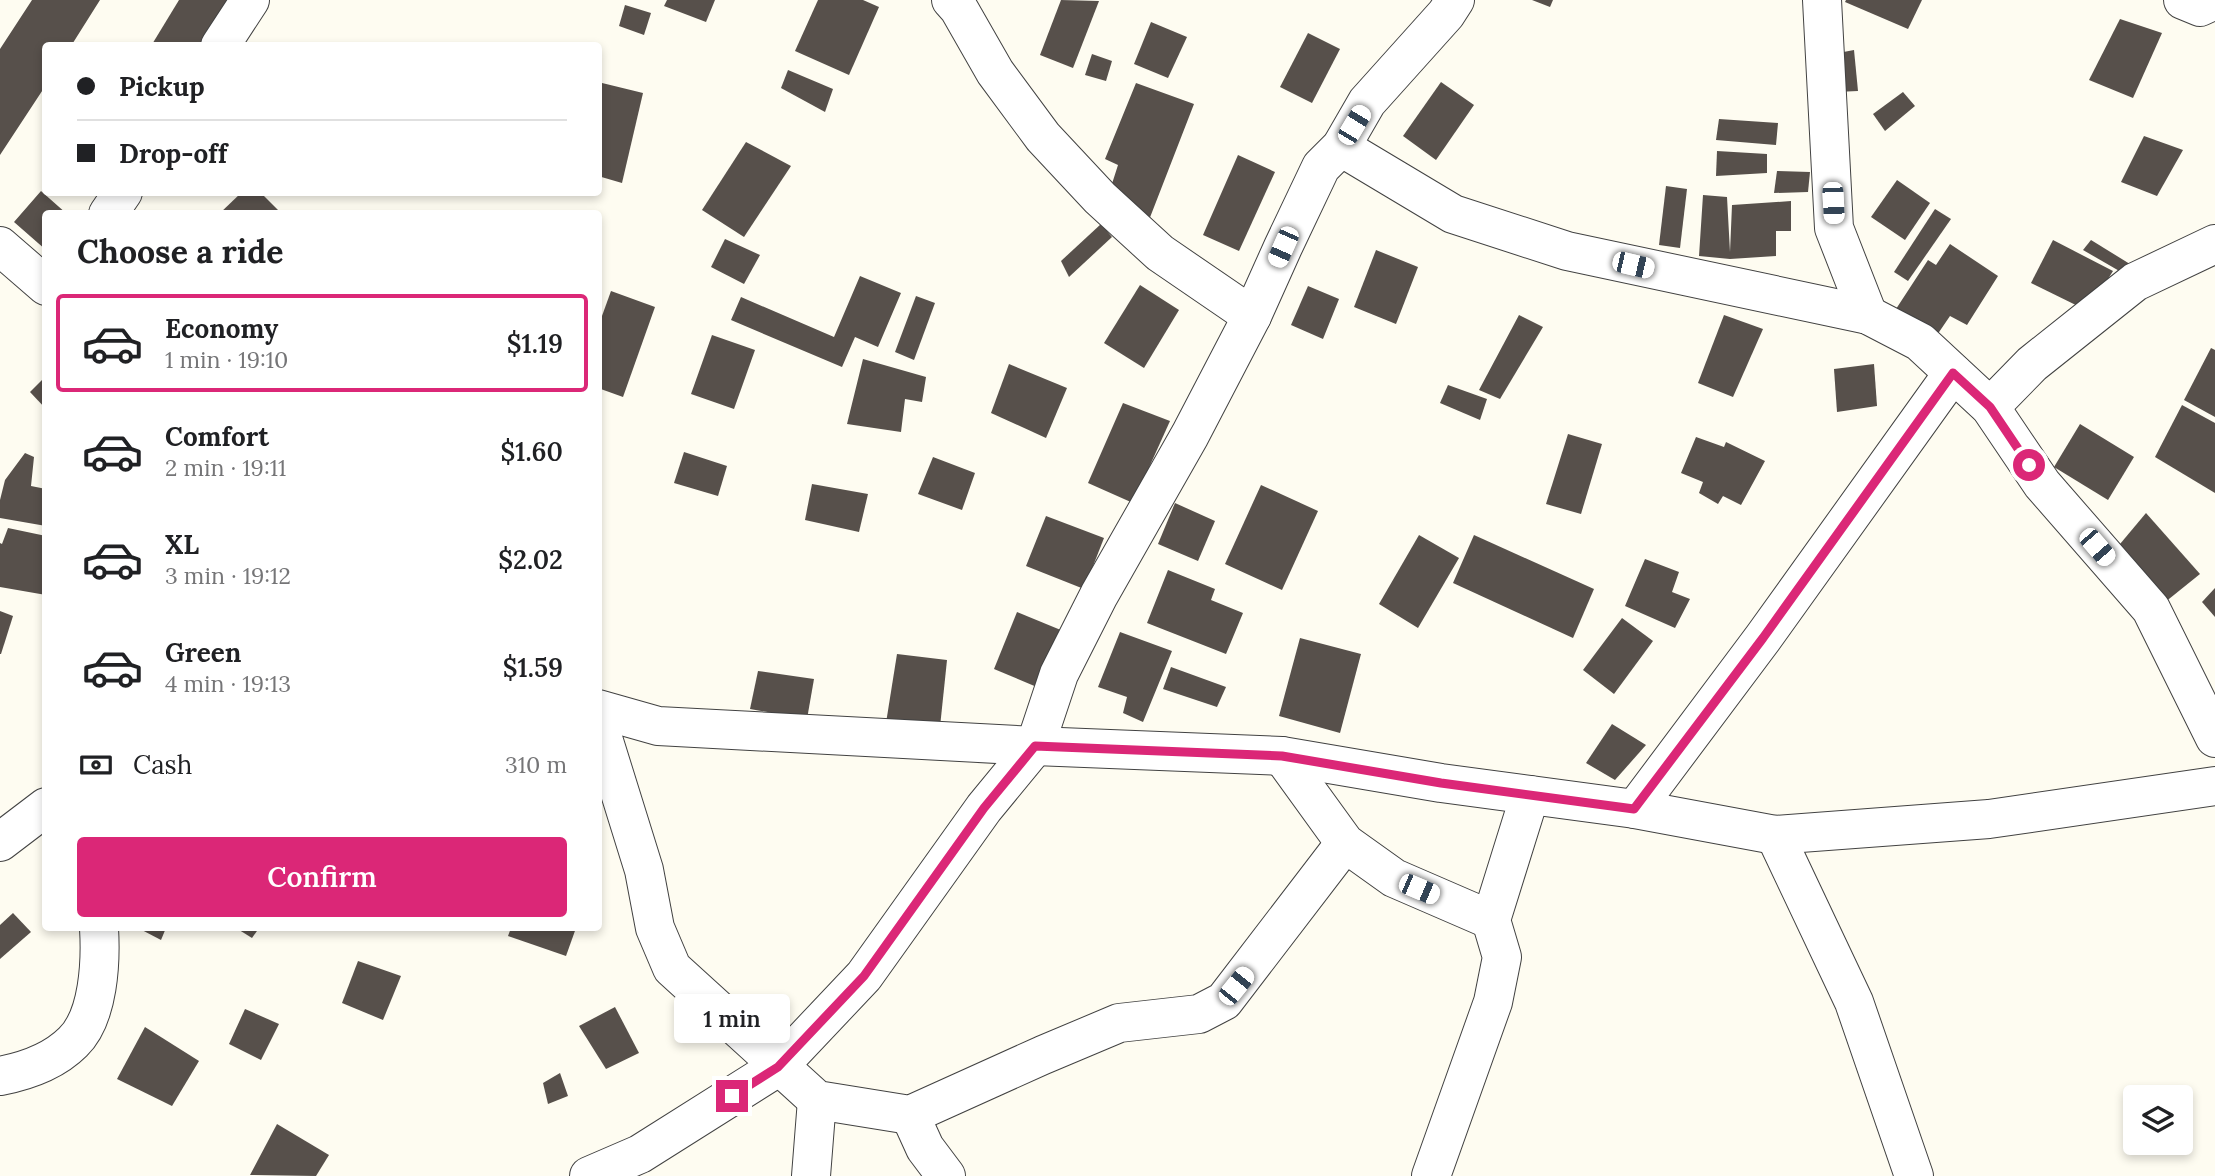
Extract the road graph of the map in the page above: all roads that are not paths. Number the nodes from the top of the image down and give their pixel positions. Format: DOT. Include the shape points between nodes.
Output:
graph roads {
  1 [pos="250,0"];
  2 [pos="951,0"];
  3 [pos="1455,0"];
  4 [pos="1822,0"];
  5 [pos="2183,0"];
  6 [pos="2215,0"];
  7 [pos="223,42"];
  8 [pos="1341,147"];
  9 [pos="2215,244"];
  10 [pos="0,246"];
  11 [pos="42,283"];
  12 [pos="1868,315"];
  13 [pos="1252,316"];
  14 [pos="1953,373"];
  15 [pos="1990,407"];
  16 [pos="602,710"];
  17 [pos="602,735"];
  18 [pos="2215,738"];
  19 [pos="1035,746"];
  20 [pos="1282,756"];
  21 [pos="2215,786"];
  22 [pos="1530,795"];
  23 [pos="1634,809"];
  24 [pos="42,810"];
  25 [pos="1775,835"];
  26 [pos="0,842"];
  27 [pos="1345,843"];
  28 [pos="1491,920"];
  29 [pos="99,931"];
  30 [pos="778,1067"];
  31 [pos="0,1076"];
  32 [pos="817,1100"];
  33 [pos="910,1115"];
  34 [pos="589,1176"];
  35 [pos="811,1176"];
  36 [pos="946,1176"];
  37 [pos="1430,1176"];
  38 [pos="1914,1176"];
  1 -- 7 [label="street"];
  2 -- 13 [label="street" via="995,72 1043,137 1100,198 1160,253"];
  3 -- 8 [label="street" via="1367,102"];
  4 -- 12 [label="street" via="1835,228"];
  5 -- 6 [label="street" via="2200,7"];
  8 -- 12 [label="street" via="1452,214 1567,251"];
  8 -- 13 [label="street" via="1321,167"];
  9 -- 15 [label="street" via="2134,282 2032,364"];
  10 -- 11 [label="street"];
  12 -- 14 [label="street" via="1920,342"];
  13 -- 19 [label="street" via="1099,595 1065,663"];
  14 -- 15 [label="street"];
  14 -- 23 [label="street"];
  15 -- 18 [label="street" via="2042,484 2151,609"];
  16 -- 19 [label="street" via="658,726"];
  17 -- 30 [label="street" via="644,870 655,928 672,968"];
  19 -- 20 [label="street"];
  19 -- 30 [label="street" via="984,808 864,976"];
  20 -- 22 [label="street"];
  20 -- 27 [label="street"];
  21 -- 25 [label="street" via="1989,819"];
  22 -- 23 [label="street"];
  22 -- 28 [label="street"];
  23 -- 25 [label="street"];
  24 -- 26 [label="street"];
  25 -- 38 [label="street" via="1854,1002"];
  27 -- 28 [label="street" via="1395,878"];
  27 -- 33 [label="street" via="1224,1001 1199,1014 1119,1023"];
  28 -- 37 [label="street" via="1502,957 1493,1002"];
  29 -- 31 [label="street" via="99,977 90,1015 74,1041 24,1071"];
  30 -- 32 [label="street"];
  30 -- 34 [label="street" via="640,1154"];
  32 -- 33 [label="street"];
  32 -- 35 [label="street"];
  33 -- 36 [label="street" via="925,1148"];
}
